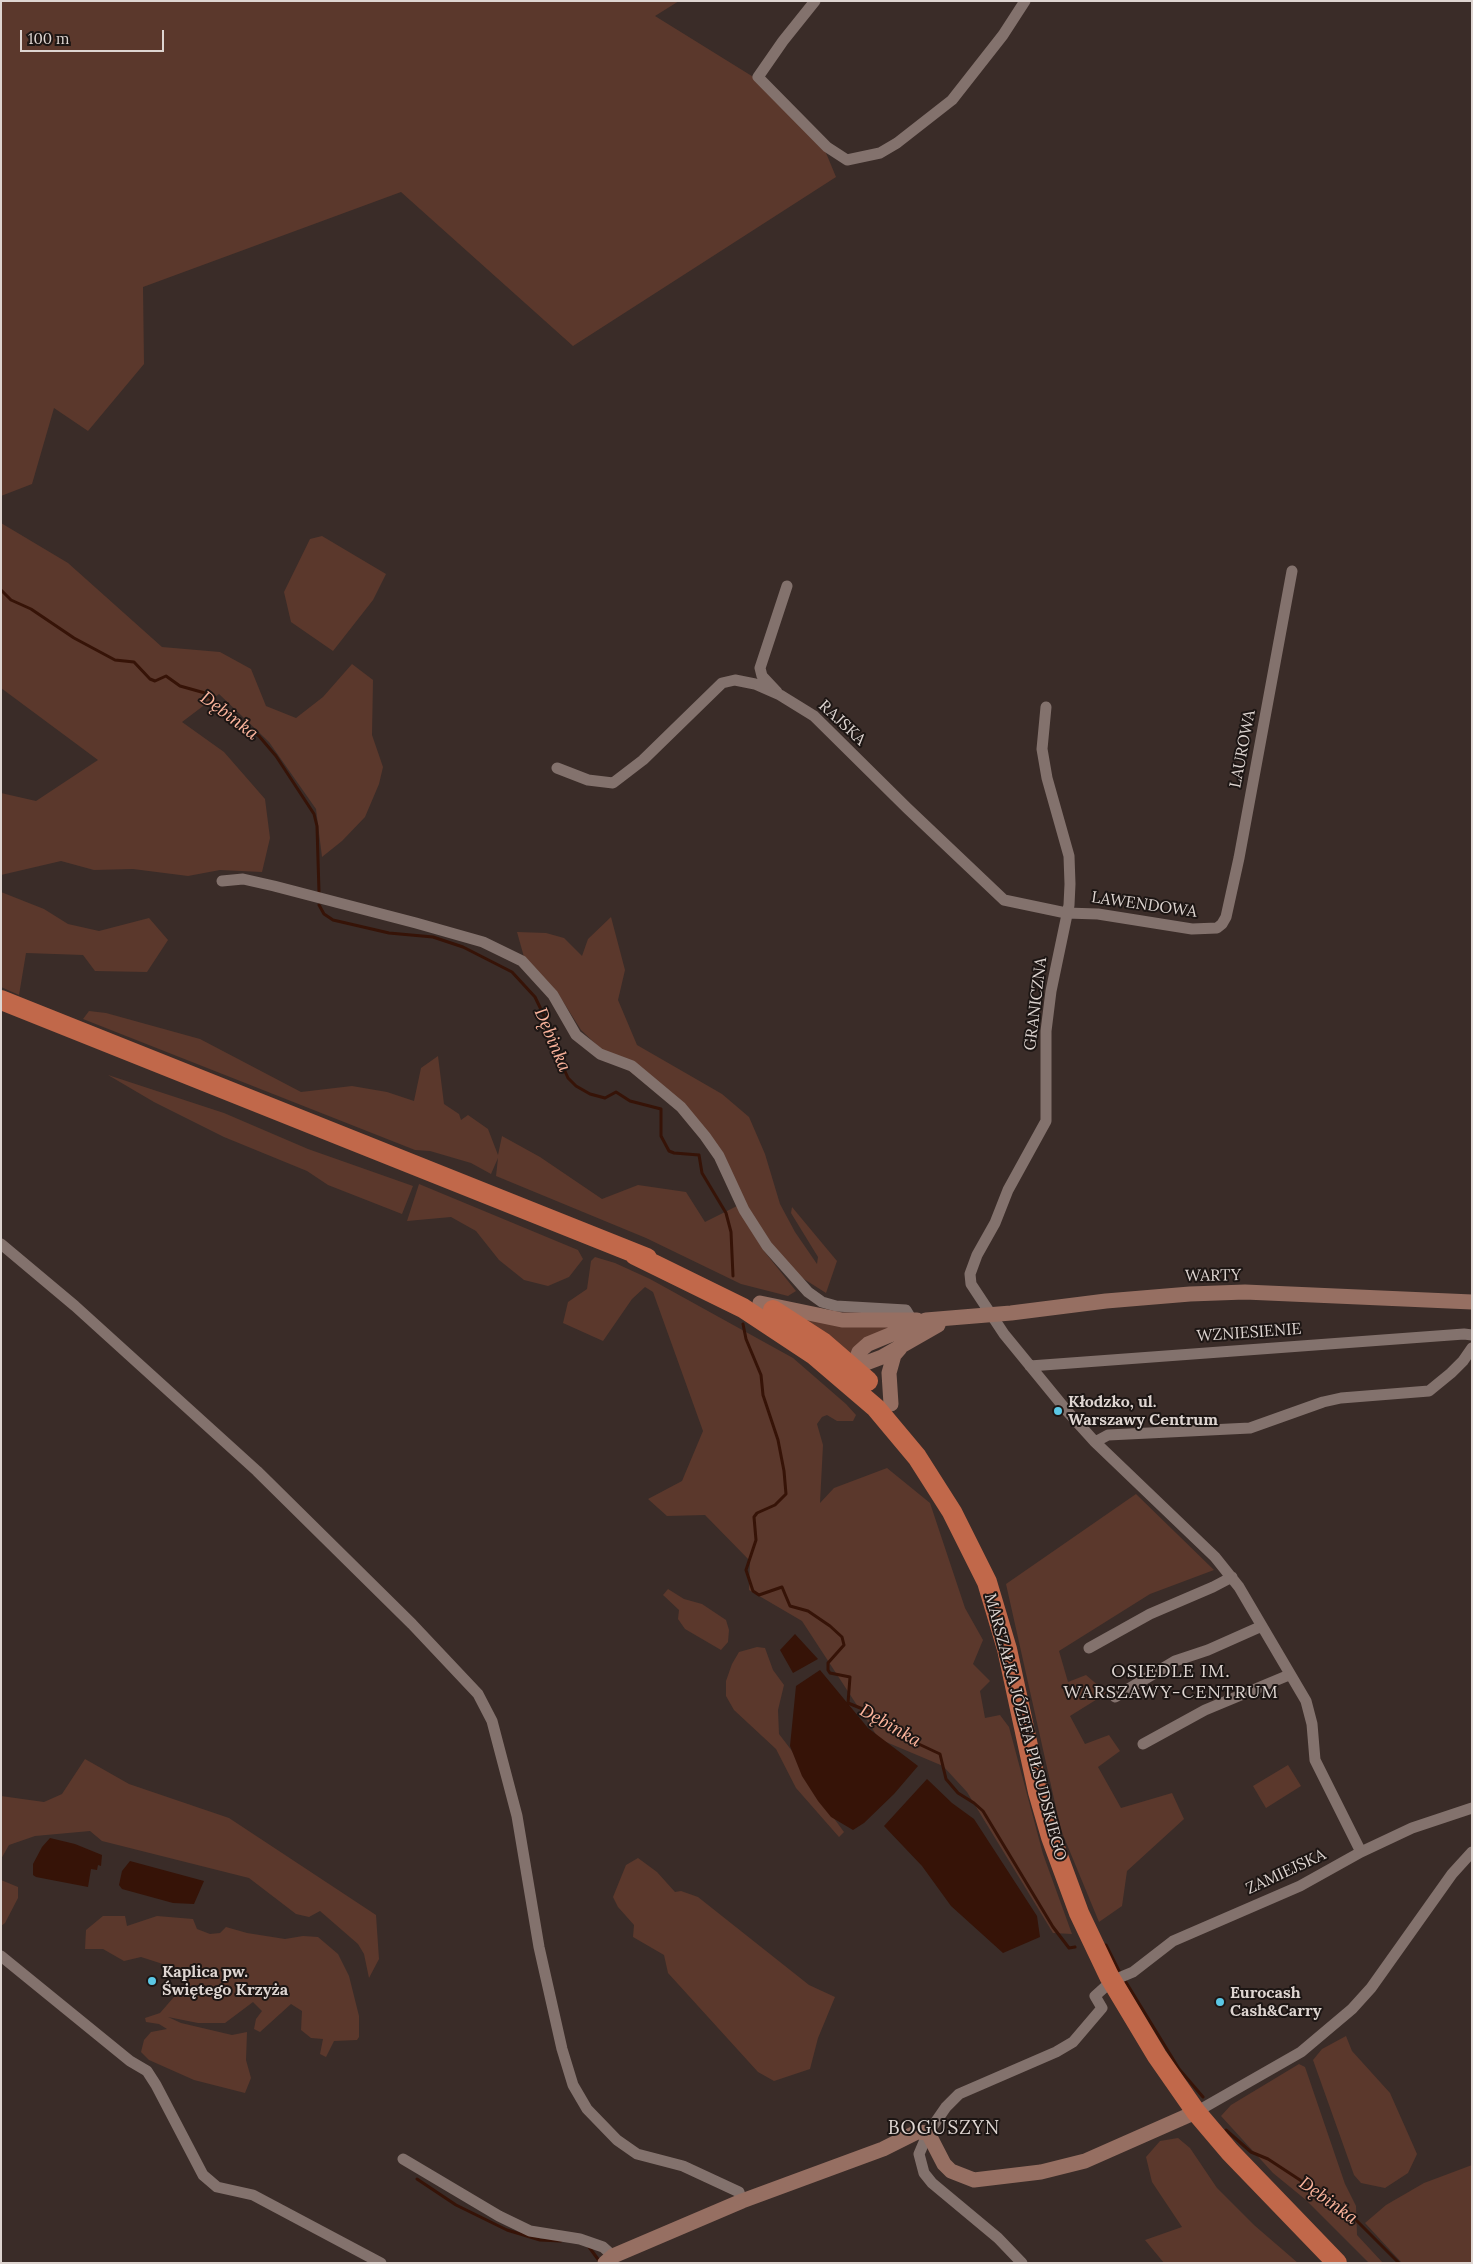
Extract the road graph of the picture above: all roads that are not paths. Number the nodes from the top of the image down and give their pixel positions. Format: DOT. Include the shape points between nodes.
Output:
graph roads {
  1 [pos="815,1"];
  2 [pos="1025,1"];
  3 [pos="1292,571"];
  4 [pos="786,586"];
  5 [pos="780,695"];
  6 [pos="1046,707"];
  7 [pos="558,768"];
  8 [pos="222,882"];
  9 [pos="1066,914"];
  10 [pos="1217,928"];
  11 [pos="1,1000"];
  12 [pos="1,1244"];
  13 [pos="727,1293"];
  14 [pos="1472,1302"];
  15 [pos="760,1303"];
  16 [pos="992,1315"];
  17 [pos="955,1318"];
  18 [pos="919,1320"];
  19 [pos="1472,1335"];
  20 [pos="901,1347"];
  21 [pos="1472,1348"];
  22 [pos="1030,1366"];
  23 [pos="848,1373"];
  24 [pos="891,1404"];
  25 [pos="1095,1442"];
  26 [pos="967,1531"];
  27 [pos="1232,1577"];
  28 [pos="1262,1626"];
  29 [pos="1089,1648"];
  30 [pos="1289,1675"];
  31 [pos="1115,1698"];
  32 [pos="1143,1744"];
  33 [pos="1472,1808"];
  34 [pos="1361,1852"];
  35 [pos="1472,1852"];
  36 [pos="1,1956"];
  37 [pos="1121,1977"];
  38 [pos="1105,1987"];
  39 [pos="1196,2112"];
  40 [pos="928,2133"];
  41 [pos="403,2159"];
  42 [pos="742,2201"];
  43 [pos="609,2259"];
  44 [pos="381,2263"];
  45 [pos="1022,2263"];
  46 [pos="1338,2263"];
  1 -- 2 [label="street" via="758,77 827,147 847,160 880,153 952,100"];
  3 -- 10 [label="street, LAUROWA" via="1237,866 1226,917"];
  4 -- 5 [label="street" via="760,668 762,676"];
  5 -- 7 [label="street, RAJSKA" via="742,681 722,683 650,754 613,783 588,780"];
  5 -- 9 [label="street, RAJSKA" via="814,716 1004,900"];
  6 -- 9 [label="street, GRANICZNA" via="1042,749 1069,856"];
  8 -- 18 [label="street" via="243,880 274,886 416,923 483,942 522,961 552,995 576,1035 600,1054 632,1066 681,1108 719,1156 744,1210 767,1246 808,1292 822,1302 836,1306 906,1310"];
  9 -- 10 [label="street, LAWENDOWA" via="1098,914 1192,929"];
  9 -- 16 [label="street, GRANICZNA" via="1046,1030 1046,1121 1008,1190 970,1274 971,1284"];
  11 -- 13 [label="highway"];
  12 -- 42 [label="street" via="75,1306 257,1471 478,1694 492,1721 517,1816 539,1947 573,2085 587,2109 617,2140 638,2154 682,2166 739,2192"];
  13 -- 15 [label="highway"];
  13 -- 23 [label="highway"];
  14 -- 16 [label="main road, WARTY" via="1224,1292 1146,1296"];
  15 -- 18 [label="main road" via="842,1320"];
  15 -- 23 [label="highway" via="808,1333"];
  16 -- 17 [label="main road, WARTY"];
  16 -- 22 [label="street, GRANICZNA"];
  17 -- 18 [label="main road, WARTY"];
  17 -- 20 [label="main road, WARTY" via="928,1329"];
  18 -- 23 [label="main road, WARTY" via="868,1344 859,1352"];
  19 -- 22 [label="street, WZNIESIENIE"];
  20 -- 23 [label="main road, WARTY"];
  20 -- 24 [label="main road" via="894,1355 889,1374"];
  21 -- 25 [label="street" via="1457,1367 1429,1391 1341,1398 1250,1428 1108,1435"];
  22 -- 25 [label="street, GRANICZNA"];
  23 -- 24 [label="highway"];
  23 -- 26 [label="highway" via="906,1442"];
  24 -- 26 [label="highway" via="936,1466"];
  25 -- 27 [label="street, GRANICZNA" via="1215,1556"];
  26 -- 39 [label="highway, MARSZAŁKA JÓZEFA PIŁSUDSKIEGO" via="983,1564 1007,1649 1045,1818 1070,1892 1117,1992"];
  27 -- 28 [label="street, GRANICZNA"];
  27 -- 29 [label="street" via="1150,1614"];
  28 -- 30 [label="street, GRANICZNA"];
  28 -- 31 [label="street" via="1175,1661"];
  30 -- 32 [label="street" via="1205,1710"];
  30 -- 34 [label="street, GRANICZNA" via="1306,1701 1315,1760"];
  33 -- 34 [label="street, ZAMIEJSKA" via="1412,1828"];
  34 -- 37 [label="street, ZAMIEJSKA" via="1300,1886 1173,1941"];
  35 -- 39 [label="street" via="1452,1874 1372,1988 1352,2010 1294,2056"];
  36 -- 44 [label="street" via="130,2061 147,2071 203,2174 217,2187 253,2195"];
  38 -- 40 [label="street" via="1095,1996 1102,2008 1073,2042 959,2094"];
  39 -- 40 [label="main road" via="1085,2161 1041,2172 974,2180 951,2171 944,2164"];
  39 -- 46 [label="highway, MARSZAŁKA JÓZEFA PIŁSUDSKIEGO" via="1230,2152"];
  40 -- 42 [label="main road" via="917,2132 883,2149"];
  40 -- 45 [label="street" via="919,2154 924,2173"];
  41 -- 43 [label="street" via="499,2216 530,2231 580,2239 603,2247"];
  42 -- 43 [label="main road"];
}
